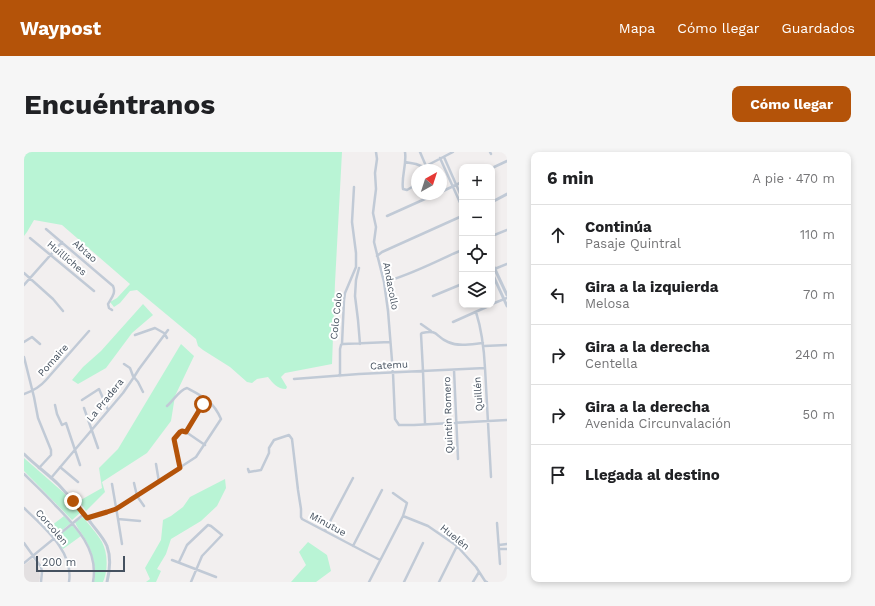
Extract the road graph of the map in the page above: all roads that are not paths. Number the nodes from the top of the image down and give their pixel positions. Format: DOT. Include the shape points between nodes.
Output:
graph roads {
  1 [pos="376,152"];
  2 [pos="405,152"];
  3 [pos="420,152"];
  4 [pos="453,152"];
  5 [pos="444,157"];
  6 [pos="440,158"];
  7 [pos="507,161"];
  8 [pos="405,162"];
  9 [pos="416,164"];
  10 [pos="424,164"];
  11 [pos="432,164"];
  12 [pos="495,167"];
  13 [pos="459,184"];
  14 [pos="456,185"];
  15 [pos="453,186"];
  16 [pos="354,187"];
  17 [pos="411,188"];
  18 [pos="447,189"];
  19 [pos="459,192"];
  20 [pos="507,194"];
  21 [pos="423,200"];
  22 [pos="459,200"];
  23 [pos="495,200"];
  24 [pos="387,216"];
  25 [pos="459,217"];
  26 [pos="46,229"];
  27 [pos="507,230"];
  28 [pos="495,235"];
  29 [pos="30,238"];
  30 [pos="62,242"];
  31 [pos="459,251"];
  32 [pos="50,255"];
  33 [pos="377,256"];
  34 [pos="507,264"];
  35 [pos="359,268"];
  36 [pos="495,270"];
  37 [pos="494,272"];
  38 [pos="24,273"];
  39 [pos="30,278"];
  40 [pos="384,282"];
  41 [pos="24,285"];
  42 [pos="459,285"];
  43 [pos="94,291"];
  44 [pos="433,296"];
  45 [pos="506,297"];
  46 [pos="495,303"];
  47 [pos="507,306"];
  48 [pos="485,308"];
  49 [pos="112,310"];
  50 [pos="63,311"];
  51 [pos="476,312"];
  52 [pos="452,322"];
  53 [pos="421,324"];
  54 [pos="168,330"];
  55 [pos="89,331"];
  56 [pos="432,331"];
  57 [pos="164,334"];
  58 [pos="135,335"];
  59 [pos="167,338"];
  60 [pos="24,342"];
  61 [pos="390,342"];
  62 [pos="40,344"];
  63 [pos="342,344"];
  64 [pos="360,344"];
  65 [pos="484,344"];
  66 [pos="507,345"];
  67 [pos="24,357"];
  68 [pos="124,364"];
  69 [pos="484,368"];
  70 [pos="454,370"];
  71 [pos="423,371"];
  72 [pos="393,373"];
  73 [pos="340,376"];
  74 [pos="134,377"];
  75 [pos="294,379"];
  76 [pos="32,391"];
  77 [pos="143,392"];
  78 [pos="24,394"];
  79 [pos="82,400"];
  80 [pos="203,404"];
  81 [pos="55,405"];
  82 [pos="167,406"];
  83 [pos="84,408"];
  84 [pos="108,410"];
  85 [pos="507,420"];
  86 [pos="488,421"];
  87 [pos="456,422"];
  88 [pos="425,424"];
  89 [pos="92,430"];
  90 [pos="186,432"];
  91 [pos="205,445"];
  92 [pos="98,448"];
  93 [pos="75,450"];
  94 [pos="24,454"];
  95 [pos="458,459"];
  96 [pos="156,464"];
  97 [pos="80,465"];
  98 [pos="60,467"];
  99 [pos="39,468"];
  100 [pos="180,468"];
  101 [pos="248,469"];
  102 [pos="24,474"];
  103 [pos="491,477"];
  104 [pos="51,478"];
  105 [pos="353,478"];
  106 [pos="78,482"];
  107 [pos="159,482"];
  108 [pos="134,483"];
  109 [pos="112,484"];
  110 [pos="382,490"];
  111 [pos="393,493"];
  112 [pos="137,496"];
  113 [pos="144,506"];
  114 [pos="24,508"];
  115 [pos="116,509"];
  116 [pos="84,514"];
  117 [pos="403,516"];
  118 [pos="87,518"];
  119 [pos="118,519"];
  120 [pos="140,521"];
  121 [pos="73,523"];
  122 [pos="497,523"];
  123 [pos="325,531"];
  124 [pos="54,538"];
  125 [pos="24,543"];
  126 [pos="423,543"];
  127 [pos="122,544"];
  128 [pos="507,544"];
  129 [pos="499,545"];
  130 [pos="353,546"];
  131 [pos="457,546"];
  132 [pos="507,548"];
  133 [pos="499,549"];
  134 [pos="33,555"];
  135 [pos="172,560"];
  136 [pos="380,560"];
  137 [pos="179,562"];
  138 [pos="24,563"];
  139 [pos="500,564"];
  140 [pos="196,569"];
  141 [pos="479,572"];
  142 [pos="216,577"];
  143 [pos="41,582"];
  144 [pos="69,582"];
  145 [pos="93,582"];
  146 [pos="107,582"];
  147 [pos="191,582"];
  148 [pos="368,582"];
  149 [pos="404,582"];
  150 [pos="438,582"];
  151 [pos="473,582"];
  152 [pos="486,582"];
  1 -- 33 [label="street, Andacollo" via="373,213"];
  2 -- 8 [label="street"];
  3 -- 10 [label="street"];
  4 -- 5 [label="street"];
  5 -- 6 [label="street"];
  5 -- 14 [label="street"];
  6 -- 11 [label="street"];
  6 -- 15 [label="street"];
  7 -- 12 [label="street"];
  8 -- 9 [label="street"];
  8 -- 17 [label="street" via="402,187 405,190"];
  13 -- 14 [label="street"];
  14 -- 15 [label="street"];
  14 -- 19 [label="street"];
  15 -- 18 [label="street"];
  15 -- 22 [label="street"];
  16 -- 63 [label="street, Colo Colo" via="352,222 356,267 344,300"];
  20 -- 23 [label="street"];
  21 -- 24 [label="street"];
  25 -- 33 [label="street"];
  26 -- 30 [label="street, Abtao"];
  27 -- 28 [label="street"];
  29 -- 32 [label="street, Huilliches"];
  30 -- 32 [label="street"];
  30 -- 49 [label="street, Abtao" via="113,286 114,294 108,304"];
  31 -- 40 [label="street" via="397,279"];
  32 -- 39 [label="street"];
  32 -- 43 [label="street, Huilliches"];
  33 -- 40 [label="street, Andacollo"];
  34 -- 36 [label="street"];
  35 -- 64 [label="street, Colo Colo" via="355,296"];
  37 -- 45 [label="street"];
  38 -- 39 [label="street"];
  39 -- 41 [label="street"];
  39 -- 50 [label="street"];
  40 -- 61 [label="street, Andacollo"];
  42 -- 44 [label="street"];
  45 -- 46 [label="street"];
  45 -- 47 [label="street"];
  48 -- 51 [label="street"];
  51 -- 52 [label="street"];
  51 -- 65 [label="street, Quillén"];
  53 -- 56 [label="street"];
  54 -- 57 [label="street, La Pradera"];
  55 -- 76 [label="street, Pomaire" via="41,386"];
  56 -- 65 [label="street" via="455,344"];
  56 -- 71 [label="street" via="421,334"];
  57 -- 58 [label="street" via="155,328"];
  57 -- 59 [label="street"];
  57 -- 74 [label="street, La Pradera"];
  60 -- 62 [label="street" via="32,337"];
  61 -- 64 [label="street"];
  61 -- 72 [label="street, Andacollo"];
  63 -- 64 [label="street"];
  63 -- 73 [label="street, Colo Colo"];
  65 -- 66 [label="street"];
  65 -- 69 [label="street, Quillén"];
  67 -- 76 [label="street"];
  68 -- 74 [label="street" via="130,368"];
  69 -- 70 [label="street, Catemu"];
  69 -- 86 [label="street, Quillén"];
  70 -- 71 [label="street, Catemu"];
  70 -- 87 [label="street, Quintin Romero"];
  71 -- 72 [label="street, Catemu"];
  71 -- 88 [label="street"];
  72 -- 73 [label="street, Catemu"];
  72 -- 88 [label="street, Andacollo" via="394,419 399,424"];
  73 -- 75 [label="street, Catemu"];
  74 -- 77 [label="street"];
  74 -- 84 [label="street, La Pradera"];
  76 -- 78 [label="street, Pomaire"];
  76 -- 99 [label="street" via="38,418 51,452"];
  79 -- 84 [label="street" via="99,389"];
  80 -- 90 [label="street"];
  81 -- 93 [label="street" via="62,425 66,423"];
  82 -- 91 [label="street" via="182,389 187,388 207,399 218,410 221,419"];
  83 -- 89 [label="street"];
  84 -- 89 [label="street, La Pradera"];
  85 -- 86 [label="street"];
  86 -- 87 [label="street"];
  86 -- 103 [label="street, Quillén"];
  87 -- 88 [label="street"];
  87 -- 95 [label="street, Quintin Romero"];
  89 -- 92 [label="street"];
  89 -- 93 [label="street, La Pradera"];
  90 -- 91 [label="street"];
  90 -- 100 [label="street" via="180,432 174,439"];
  91 -- 100 [label="street" via="196,458"];
  93 -- 97 [label="street"];
  93 -- 98 [label="street, La Pradera"];
  94 -- 99 [label="street"];
  96 -- 107 [label="street"];
  98 -- 104 [label="street, La Pradera"];
  98 -- 106 [label="street"];
  99 -- 104 [label="street"];
  100 -- 107 [label="street"];
  101 -- 123 [label="street, Minutue" via="249,472 261,470 274,440 289,435 292,439 300,517"];
  102 -- 121 [label="street"];
  104 -- 116 [label="street"];
  105 -- 123 [label="street"];
  107 -- 112 [label="street"];
  108 -- 112 [label="street"];
  109 -- 115 [label="street"];
  110 -- 130 [label="street"];
  111 -- 117 [label="street" via="407,503"];
  112 -- 113 [label="street"];
  112 -- 115 [label="street"];
  114 -- 124 [label="street, Corcolen"];
  115 -- 118 [label="street"];
  115 -- 119 [label="street"];
  116 -- 118 [label="street"];
  116 -- 121 [label="street"];
  117 -- 131 [label="street, Huelén" via="428,526"];
  117 -- 136 [label="street"];
  118 -- 146 [label="street" via="106,544 110,564"];
  119 -- 120 [label="street"];
  119 -- 127 [label="street"];
  121 -- 124 [label="street"];
  121 -- 145 [label="street" via="85,540 93,559"];
  122 -- 129 [label="street"];
  123 -- 130 [label="street, Minutue"];
  124 -- 134 [label="street"];
  124 -- 144 [label="street, Corcolen" via="63,550"];
  125 -- 134 [label="street"];
  126 -- 149 [label="street"];
  128 -- 129 [label="street"];
  129 -- 133 [label="street"];
  130 -- 136 [label="street, Minutue"];
  131 -- 141 [label="street, Huelén"];
  131 -- 150 [label="street"];
  132 -- 133 [label="street"];
  133 -- 139 [label="street"];
  134 -- 138 [label="street"];
  134 -- 143 [label="street" via="41,567"];
  135 -- 137 [label="street"];
  136 -- 148 [label="street"];
  137 -- 140 [label="street"];
  137 -- 140 [label="street" via="188,545 208,525 211,526 222,535 202,556"];
  140 -- 142 [label="street"];
  140 -- 147 [label="street"];
  141 -- 151 [label="street"];
  141 -- 152 [label="street, Huelén"];
}
